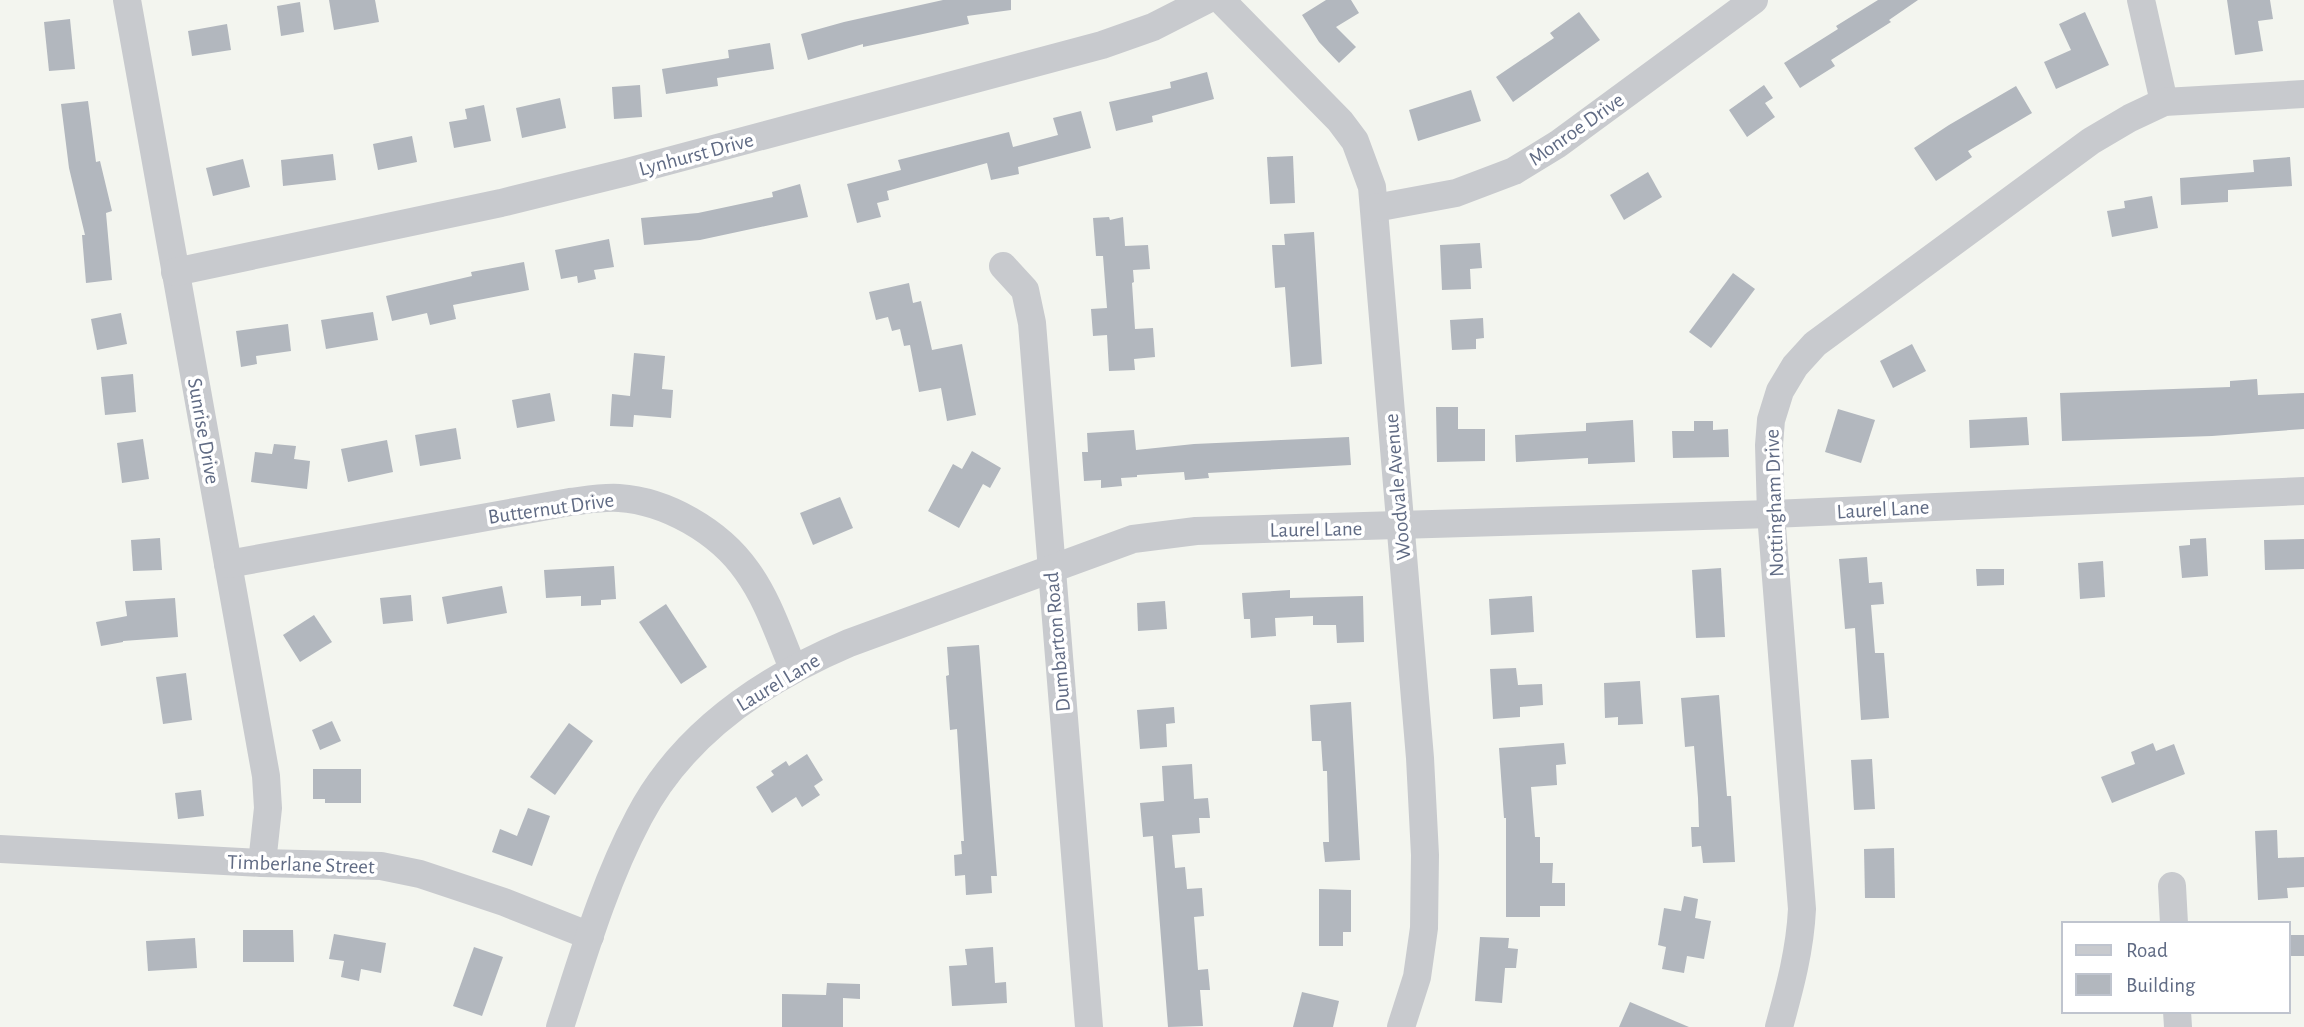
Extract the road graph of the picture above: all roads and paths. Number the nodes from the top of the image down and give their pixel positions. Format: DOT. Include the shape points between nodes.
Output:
graph roads {
  1 [pos="127,0"];
  2 [pos="1206,0"];
  3 [pos="1221,0"];
  4 [pos="1754,0"];
  5 [pos="2141,0"];
  6 [pos="2304,94"];
  7 [pos="2164,102"];
  8 [pos="1375,208"];
  9 [pos="1003,266"];
  10 [pos="175,272"];
  11 [pos="2304,491"];
  12 [pos="1771,514"];
  13 [pos="1400,526"];
  14 [pos="228,564"];
  15 [pos="1051,569"];
  16 [pos="793,668"];
  17 [pos="0,849"];
  18 [pos="262,863"];
  19 [pos="2172,886"];
  20 [pos="2174,922"];
  21 [pos="590,936"];
  22 [pos="560,1027"];
  23 [pos="1089,1027"];
  24 [pos="1401,1027"];
  25 [pos="1779,1027"];
  1 -- 10 [label="street, Sunrise Drive"];
  2 -- 10 [label="street, Lynhurst Drive" via="1153,27 1102,45 627,172"];
  3 -- 8 [label="street, Woodvale Avenue" via="1340,121 1361,156"];
  4 -- 8 [label="street, Monroe Drive" via="1558,144 1514,171 1456,193"];
  5 -- 7 [label="street"];
  6 -- 7 [label="street, Nottingham Drive"];
  7 -- 12 [label="street, Nottingham Drive" via="2091,141 1815,344 1780,391 1771,420"];
  8 -- 13 [label="street, Woodvale Avenue"];
  9 -- 15 [label="street, Dumbarton Road" via="1025,290 1032,323"];
  10 -- 14 [label="street, Sunrise Drive"];
  11 -- 12 [label="street, Laurel Lane"];
  12 -- 13 [label="street, Laurel Lane"];
  12 -- 25 [label="street, Nottingham Drive" via="1802,909 1795,970"];
  13 -- 15 [label="street, Laurel Lane" via="1196,531 1146,537"];
  13 -- 24 [label="street, Woodvale Avenue" via="1426,855 1417,977"];
  14 -- 16 [label="street, Butternut Drive" via="570,502 636,500 687,518 746,569"];
  14 -- 18 [label="street, Sunrise Drive" via="268,794"];
  15 -- 16 [label="street, Laurel Lane"];
  15 -- 23 [label="street, Dumbarton Road"];
  16 -- 21 [label="street, Laurel Lane" via="718,720 654,791 615,867"];
  17 -- 18 [label="street, Timberlane Street"];
  18 -- 21 [label="street, Timberlane Street" via="399,869 504,902"];
  19 -- 20 [label="street"];
  21 -- 22 [label="street, Laurel Lane"];
}
